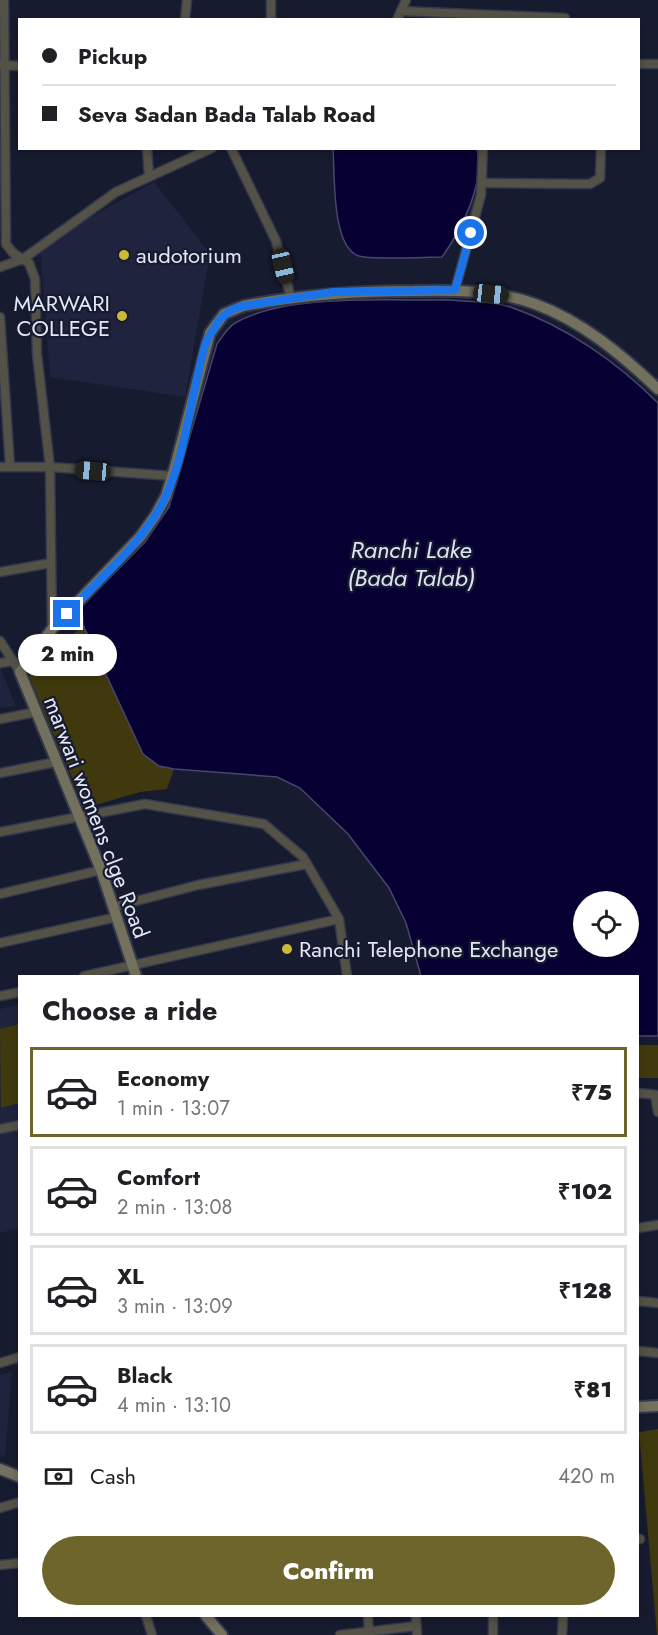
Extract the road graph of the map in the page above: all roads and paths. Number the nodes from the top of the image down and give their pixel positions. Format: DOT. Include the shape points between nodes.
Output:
graph roads {
  1 [pos="4,0"];
  2 [pos="187,0"];
  3 [pos="271,0"];
  4 [pos="404,1"];
  5 [pos="399,15"];
  6 [pos="185,18"];
  7 [pos="271,18"];
  8 [pos="565,18"];
  9 [pos="2,46"];
  10 [pos="640,64"];
  11 [pos="658,64"];
  12 [pos="2,65"];
  13 [pos="18,66"];
  14 [pos="147,150"];
  15 [pos="208,150"];
  16 [pos="232,150"];
  17 [pos="483,150"];
  18 [pos="601,150"];
  19 [pos="149,176"];
  20 [pos="483,183"];
  21 [pos="2,210"];
  22 [pos="23,259"];
  23 [pos="0,267"];
  24 [pos="455,290"];
  25 [pos="291,298"];
  26 [pos="0,317"];
  27 [pos="2,366"];
  28 [pos="658,389"];
  29 [pos="10,466"];
  30 [pos="0,467"];
  31 [pos="50,467"];
  32 [pos="172,476"];
  33 [pos="51,563"];
  34 [pos="0,572"];
  35 [pos="52,629"];
  36 [pos="0,641"];
  37 [pos="13,661"];
  38 [pos="0,663"];
  39 [pos="20,672"];
  40 [pos="36,712"];
  41 [pos="0,719"];
  42 [pos="56,762"];
  43 [pos="0,773"];
  44 [pos="79,819"];
  45 [pos="0,832"];
  46 [pos="307,864"];
  47 [pos="101,870"];
  48 [pos="0,894"];
  49 [pos="115,912"];
  50 [pos="339,919"];
  51 [pos="0,943"];
  52 [pos="135,971"];
  53 [pos="94,975"];
  54 [pos="347,975"];
  55 [pos="18,992"];
  56 [pos="0,996"];
  57 [pos="639,1093"];
  58 [pos="657,1095"];
  59 [pos="658,1112"];
  60 [pos="18,1125"];
  61 [pos="0,1129"];
  62 [pos="658,1225"];
  63 [pos="639,1228"];
  64 [pos="639,1301"];
  65 [pos="658,1303"];
  66 [pos="639,1351"];
  67 [pos="658,1353"];
  68 [pos="18,1358"];
  69 [pos="0,1363"];
  70 [pos="658,1406"];
  71 [pos="639,1407"];
  72 [pos="0,1469"];
  73 [pos="18,1476"];
  74 [pos="18,1503"];
  75 [pos="0,1508"];
  76 [pos="18,1563"];
  77 [pos="0,1565"];
  78 [pos="146,1617"];
  79 [pos="207,1617"];
  80 [pos="368,1617"];
  81 [pos="493,1617"];
  82 [pos="563,1617"];
  83 [pos="417,1631"];
  84 [pos="369,1634"];
  85 [pos="152,1635"];
  86 [pos="222,1635"];
  87 [pos="340,1635"];
  88 [pos="493,1635"];
  89 [pos="562,1635"];
  1 -- 9 [label="street"];
  2 -- 6 [label="street"];
  3 -- 7 [label="street"];
  4 -- 5 [label="street"];
  5 -- 8 [label="street"];
  9 -- 12 [label="street"];
  10 -- 11 [label="street"];
  12 -- 13 [label="street"];
  12 -- 21 [label="street"];
  14 -- 19 [label="street"];
  15 -- 19 [label="street"];
  16 -- 25 [label="street" via="276,241"];
  17 -- 20 [label="street"];
  18 -- 20 [label="street" via="600,178 590,184"];
  19 -- 22 [label="street" via="103,200"];
  20 -- 24 [label="street"];
  21 -- 22 [label="street" via="8,249"];
  22 -- 23 [label="street"];
  22 -- 31 [label="street" via="35,279 37,354"];
  24 -- 25 [label="street" via="348,291"];
  24 -- 28 [label="street" via="509,296 560,315 626,359"];
  25 -- 32 [label="street" via="231,310 214,325 202,354"];
  26 -- 27 [label="street"];
  27 -- 29 [label="street"];
  29 -- 30 [label="street"];
  29 -- 31 [label="street"];
  31 -- 32 [label="street"];
  31 -- 33 [label="street"];
  32 -- 35 [label="street" via="161,505 140,537"];
  33 -- 34 [label="street"];
  33 -- 35 [label="street"];
  35 -- 39 [label="street"];
  36 -- 37 [label="street"];
  37 -- 38 [label="street"];
  37 -- 39 [label="street"];
  39 -- 40 [label="street, marwari womens clge Road"];
  40 -- 41 [label="street"];
  40 -- 42 [label="street, marwari womens clge Road"];
  42 -- 43 [label="street"];
  42 -- 44 [label="street, marwari womens clge Road"];
  44 -- 45 [label="street"];
  44 -- 46 [label="street" via="146,804 264,824"];
  44 -- 47 [label="street, marwari womens clge Road"];
  46 -- 49 [label="street" via="198,885"];
  46 -- 50 [label="street"];
  47 -- 48 [label="street"];
  47 -- 49 [label="street, marwari womens clge Road"];
  49 -- 51 [label="street"];
  49 -- 52 [label="street, marwari womens clge Road"];
  50 -- 52 [label="street"];
  50 -- 54 [label="street"];
  52 -- 53 [label="street"];
  55 -- 56 [label="street"];
  57 -- 58 [label="street"];
  58 -- 59 [label="street"];
  60 -- 61 [label="street"];
  62 -- 63 [label="street"];
  64 -- 65 [label="street"];
  66 -- 67 [label="street"];
  68 -- 69 [label="street"];
  70 -- 71 [label="street"];
  72 -- 73 [label="street"];
  74 -- 75 [label="street"];
  76 -- 77 [label="street"];
  78 -- 85 [label="street"];
  79 -- 86 [label="street"];
  80 -- 84 [label="street"];
  81 -- 88 [label="street"];
  82 -- 89 [label="street"];
  83 -- 84 [label="street"];
  84 -- 87 [label="street"];
}
